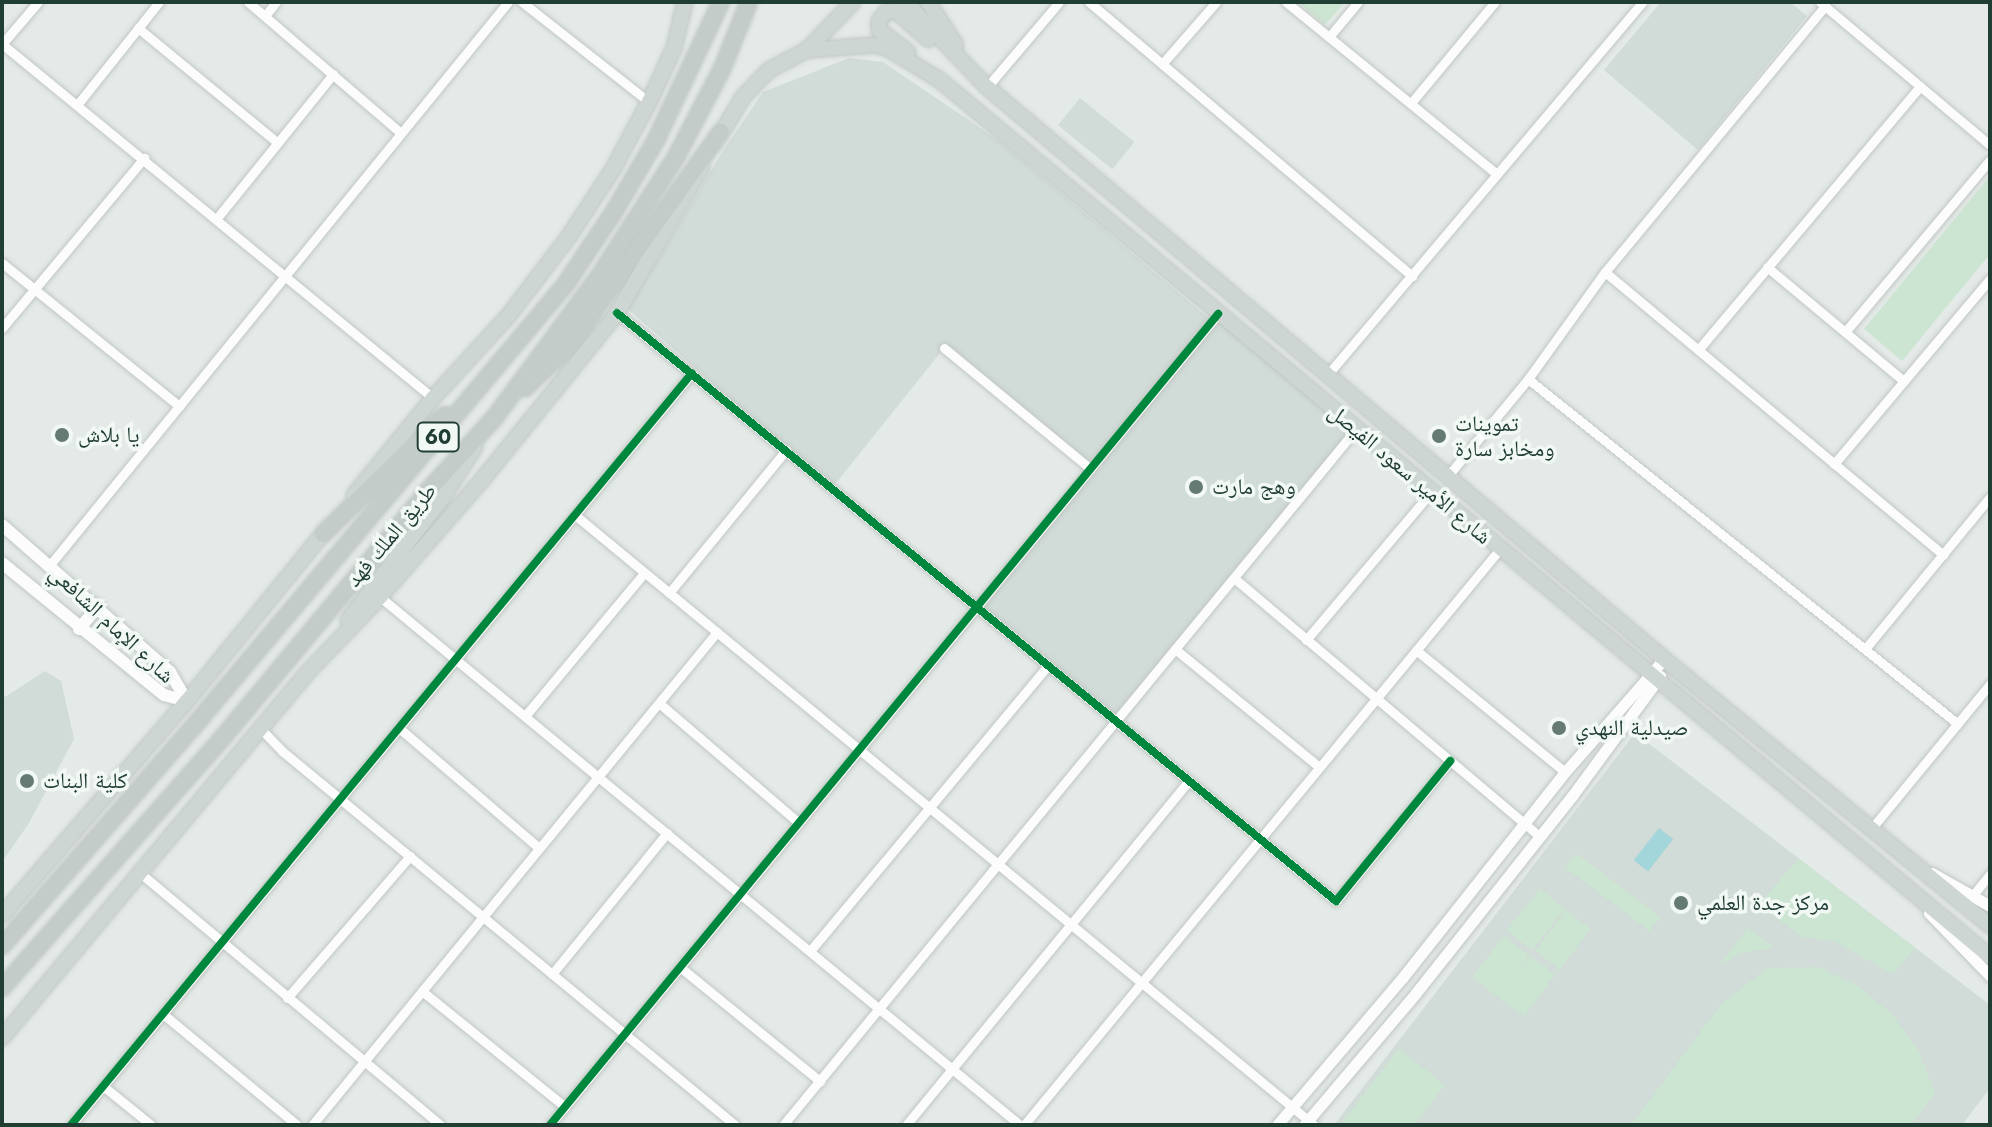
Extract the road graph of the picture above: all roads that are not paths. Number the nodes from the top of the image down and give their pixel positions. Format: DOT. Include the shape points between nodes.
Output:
graph roads {
  1 [pos="38,2"];
  2 [pos="159,2"];
  3 [pos="248,2"];
  4 [pos="276,2"];
  5 [pos="508,2"];
  6 [pos="522,2"];
  7 [pos="675,2"];
  8 [pos="685,2"];
  9 [pos="721,2"];
  10 [pos="749,2"];
  11 [pos="853,2"];
  12 [pos="906,2"];
  13 [pos="928,2"];
  14 [pos="1059,2"];
  15 [pos="1089,2"];
  16 [pos="1216,2"];
  17 [pos="1286,2"];
  18 [pos="1358,2"];
  19 [pos="1495,2"];
  20 [pos="1642,2"];
  21 [pos="1822,4"];
  22 [pos="265,16"];
  23 [pos="138,28"];
  24 [pos="1329,37"];
  25 [pos="2,44"];
  26 [pos="674,48"];
  27 [pos="807,50"];
  28 [pos="1162,64"];
  29 [pos="333,74"];
  30 [pos="941,81"];
  31 [pos="1920,86"];
  32 [pos="987,87"];
  33 [pos="649,102"];
  34 [pos="1411,103"];
  35 [pos="77,105"];
  36 [pos="721,132"];
  37 [pos="401,133"];
  38 [pos="278,143"];
  39 [pos="1990,145"];
  40 [pos="144,158"];
  41 [pos="1990,160"];
  42 [pos="1497,174"];
  43 [pos="217,218"];
  44 [pos="2,263"];
  45 [pos="1767,267"];
  46 [pos="1605,272"];
  47 [pos="286,274"];
  48 [pos="1412,276"];
  49 [pos="1990,279"];
  50 [pos="35,289"];
  51 [pos="1986,292"];
  52 [pos="617,313"];
  53 [pos="1218,314"];
  54 [pos="2,328"];
  55 [pos="1845,332"];
  56 [pos="517,344"];
  57 [pos="944,348"];
  58 [pos="1698,350"];
  59 [pos="692,373"];
  60 [pos="1329,373"];
  61 [pos="1528,379"];
  62 [pos="1904,381"];
  63 [pos="433,398"];
  64 [pos="179,406"];
  65 [pos="495,417"];
  66 [pos="1357,428"];
  67 [pos="786,450"];
  68 [pos="1834,464"];
  69 [pos="1091,469"];
  70 [pos="1447,477"];
  71 [pos="1431,492"];
  72 [pos="1990,497"];
  73 [pos="575,515"];
  74 [pos="2,525"];
  75 [pos="323,534"];
  76 [pos="1499,550"];
  77 [pos="1943,555"];
  78 [pos="2,563"];
  79 [pos="49,566"];
  80 [pos="644,573"];
  81 [pos="1234,578"];
  82 [pos="669,593"];
  83 [pos="380,597"];
  84 [pos="98,606"];
  85 [pos="977,607"];
  86 [pos="79,629"];
  87 [pos="717,632"];
  88 [pos="1306,640"];
  89 [pos="1175,649"];
  90 [pos="1865,649"];
  91 [pos="1416,650"];
  92 [pos="456,659"];
  93 [pos="1664,659"];
  94 [pos="1048,665"];
  95 [pos="306,674"];
  96 [pos="1654,676"];
  97 [pos="1990,684"];
  98 [pos="1376,699"];
  99 [pos="187,701"];
  100 [pos="659,703"];
  101 [pos="525,716"];
  102 [pos="1116,721"];
  103 [pos="1958,724"];
  104 [pos="399,728"];
  105 [pos="261,729"];
  106 [pos="859,750"];
  107 [pos="1450,761"];
  108 [pos="1319,767"];
  109 [pos="1565,772"];
  110 [pos="598,776"];
  111 [pos="1189,781"];
  112 [pos="341,799"];
  113 [pos="929,808"];
  114 [pos="799,823"];
  115 [pos="1525,826"];
  116 [pos="1871,829"];
  117 [pos="667,833"];
  118 [pos="1540,837"];
  119 [pos="1260,839"];
  120 [pos="539,848"];
  121 [pos="410,856"];
  122 [pos="1913,863"];
  123 [pos="998,865"];
  124 [pos="139,872"];
  125 [pos="1990,874"];
  126 [pos="1904,886"];
  127 [pos="741,894"];
  128 [pos="1973,895"];
  129 [pos="1990,906"];
  130 [pos="4,913"];
  131 [pos="483,917"];
  132 [pos="1071,925"];
  133 [pos="1990,926"];
  134 [pos="1442,928"];
  135 [pos="90,933"];
  136 [pos="1459,939"];
  137 [pos="222,944"];
  138 [pos="2,946"];
  139 [pos="810,951"];
  140 [pos="1990,957"];
  141 [pos="680,967"];
  142 [pos="552,974"];
  143 [pos="1990,976"];
  144 [pos="1141,983"];
  145 [pos="2,988"];
  146 [pos="422,991"];
  147 [pos="287,998"];
  148 [pos="879,1008"];
  149 [pos="163,1014"];
  150 [pos="2,1025"];
  151 [pos="625,1034"];
  152 [pos="2,1038"];
  153 [pos="364,1062"];
  154 [pos="953,1069"];
  155 [pos="820,1081"];
  156 [pos="103,1086"];
  157 [pos="565,1107"];
  158 [pos="1293,1107"];
  159 [pos="1309,1123"];
  160 [pos="71,1125"];
  161 [pos="151,1125"];
  162 [pos="297,1125"];
  163 [pos="312,1125"];
  164 [pos="440,1125"];
  165 [pos="550,1125"];
  166 [pos="735,1125"];
  167 [pos="783,1125"];
  168 [pos="906,1125"];
  169 [pos="1022,1125"];
  170 [pos="1277,1125"];
  1 -- 25 [label="street"];
  2 -- 23 [label="street"];
  3 -- 22 [label="street"];
  4 -- 22 [label="street"];
  5 -- 37 [label="street"];
  6 -- 33 [label="street"];
  7 -- 26 [label="main road"];
  8 -- 26 [label="main road"];
  9 -- 56 [label="highway, طريق الملك فهد / 60" via="656,140 615,210"];
  10 -- 65 [label="highway, طريق الملك فهد / 60" via="722,69 676,157 598,278"];
  11 -- 27 [label="main road"];
  12 -- 32 [label="main road, شارع الأمير سعود الفيصل"];
  13 -- 32 [label="main road"];
  14 -- 32 [label="street"];
  15 -- 28 [label="street"];
  16 -- 28 [label="street"];
  17 -- 24 [label="street"];
  18 -- 24 [label="street"];
  19 -- 34 [label="street"];
  20 -- 42 [label="street"];
  21 -- 31 [label="street"];
  21 -- 46 [label="street"];
  22 -- 29 [label="street"];
  23 -- 35 [label="street"];
  23 -- 38 [label="street"];
  24 -- 34 [label="street"];
  25 -- 35 [label="street"];
  26 -- 33 [label="main road"];
  27 -- 30 [label="main road, شارع الأمير سعود الفيصل" via="875,45"];
  27 -- 36 [label="main road" via="769,70 743,97"];
  28 -- 48 [label="street"];
  29 -- 37 [label="street"];
  29 -- 38 [label="street"];
  30 -- 32 [label="main road" via="879,30 881,15 896,11"];
  30 -- 53 [label="main road, شارع الأمير سعود الفيصل"];
  31 -- 39 [label="street"];
  31 -- 45 [label="street"];
  32 -- 60 [label="main road, شارع الأمير سعود الفيصل"];
  33 -- 63 [label="main road" via="570,235 509,315"];
  34 -- 42 [label="street"];
  35 -- 40 [label="street"];
  36 -- 52 [label="main road"];
  36 -- 65 [label="highway" via="568,347"];
  37 -- 47 [label="street"];
  38 -- 43 [label="street"];
  40 -- 43 [label="street"];
  40 -- 50 [label="street"];
  41 -- 55 [label="street"];
  42 -- 48 [label="street"];
  43 -- 47 [label="street"];
  44 -- 50 [label="street"];
  45 -- 55 [label="street"];
  45 -- 58 [label="street"];
  46 -- 58 [label="street"];
  46 -- 61 [label="street"];
  47 -- 63 [label="street"];
  47 -- 64 [label="street"];
  48 -- 60 [label="street"];
  49 -- 51 [label="street"];
  50 -- 54 [label="street"];
  50 -- 64 [label="street"];
  51 -- 62 [label="street"];
  52 -- 59 [label="street"];
  52 -- 83 [label="main road"];
  53 -- 66 [label="main road, شارع الأمير سعود الفيصل"];
  53 -- 69 [label="street"];
  55 -- 62 [label="street"];
  56 -- 75 [label="highway"];
  56 -- 138 [label="highway, طريق الملك فهد / 60"];
  57 -- 69 [label="street"];
  58 -- 68 [label="street"];
  59 -- 67 [label="street"];
  59 -- 73 [label="street"];
  60 -- 70 [label="main road, شارع الأمير سعود الفيصل"];
  61 -- 70 [label="street"];
  61 -- 90 [label="street"];
  62 -- 68 [label="street"];
  63 -- 75 [label="main road"];
  64 -- 79 [label="street"];
  65 -- 95 [label="main road" via="443,497"];
  65 -- 145 [label="highway, طريق الملك فهد / 60"];
  66 -- 71 [label="main road, شارع الأمير سعود الفيصل"];
  66 -- 81 [label="street"];
  67 -- 82 [label="street"];
  67 -- 85 [label="street"];
  68 -- 77 [label="street"];
  69 -- 85 [label="street"];
  70 -- 93 [label="main road, شارع الأمير سعود الفيصل"];
  71 -- 76 [label="main road, شارع الأمير سعود الفيصل"];
  71 -- 88 [label="street"];
  72 -- 77 [label="street"];
  73 -- 80 [label="street"];
  73 -- 92 [label="street"];
  74 -- 79 [label="main road, شارع الإمام الشافعي"];
  75 -- 99 [label="main road"];
  76 -- 91 [label="street"];
  76 -- 96 [label="main road, شارع الأمير سعود الفيصل"];
  77 -- 90 [label="street"];
  78 -- 86 [label="main road, شارع الإمام الشافعي"];
  79 -- 84 [label="main road, شارع الإمام الشافعي"];
  80 -- 82 [label="street"];
  80 -- 101 [label="street"];
  81 -- 88 [label="street"];
  81 -- 89 [label="street"];
  82 -- 87 [label="street"];
  83 -- 92 [label="street"];
  83 -- 95 [label="main road"];
  84 -- 86 [label="main road"];
  84 -- 99 [label="main road, شارع الإمام الشافعي" via="170,672"];
  85 -- 94 [label="street"];
  85 -- 106 [label="street"];
  86 -- 99 [label="main road, شارع الإمام الشافعي" via="164,695"];
  87 -- 100 [label="street"];
  87 -- 106 [label="street"];
  88 -- 98 [label="street"];
  89 -- 102 [label="street"];
  89 -- 108 [label="street"];
  90 -- 103 [label="street"];
  91 -- 98 [label="street"];
  91 -- 109 [label="street"];
  92 -- 101 [label="street"];
  92 -- 104 [label="street"];
  93 -- 96 [label="street"];
  93 -- 116 [label="main road, شارع الأمير سعود الفيصل"];
  94 -- 102 [label="street"];
  94 -- 113 [label="street"];
  95 -- 105 [label="main road"];
  96 -- 109 [label="street"];
  96 -- 118 [label="street"];
  96 -- 126 [label="main road, شارع الأمير سعود الفيصل"];
  97 -- 103 [label="street"];
  98 -- 107 [label="street"];
  98 -- 108 [label="street"];
  99 -- 130 [label="main road"];
  100 -- 110 [label="street"];
  100 -- 114 [label="street"];
  101 -- 110 [label="street"];
  102 -- 111 [label="street"];
  102 -- 123 [label="street"];
  103 -- 116 [label="street"];
  104 -- 112 [label="street"];
  104 -- 120 [label="street"];
  105 -- 112 [label="street"];
  105 -- 124 [label="main road"];
  106 -- 113 [label="street"];
  106 -- 114 [label="street"];
  107 -- 115 [label="street"];
  107 -- 119 [label="street" via="1336,901"];
  108 -- 119 [label="street"];
  109 -- 115 [label="street"];
  110 -- 117 [label="street"];
  110 -- 120 [label="street"];
  111 -- 119 [label="street"];
  111 -- 132 [label="street"];
  112 -- 121 [label="street"];
  112 -- 137 [label="street"];
  113 -- 123 [label="street"];
  113 -- 139 [label="street"];
  114 -- 127 [label="street"];
  115 -- 118 [label="street"];
  115 -- 134 [label="street"];
  116 -- 122 [label="main road, شارع الأمير سعود الفيصل"];
  117 -- 127 [label="street"];
  117 -- 142 [label="street"];
  118 -- 136 [label="street"];
  119 -- 144 [label="street"];
  120 -- 131 [label="street"];
  121 -- 131 [label="street"];
  121 -- 147 [label="street"];
  122 -- 128 [label="street"];
  122 -- 133 [label="main road, شارع الأمير سعود الفيصل"];
  123 -- 132 [label="street"];
  123 -- 148 [label="street"];
  124 -- 135 [label="main road"];
  124 -- 137 [label="street"];
  125 -- 128 [label="street"];
  126 -- 140 [label="main road, شارع الأمير سعود الفيصل"];
  126 -- 143 [label="street"];
  127 -- 139 [label="street"];
  127 -- 141 [label="street"];
  128 -- 129 [label="street"];
  131 -- 142 [label="street"];
  131 -- 146 [label="street"];
  132 -- 144 [label="street"];
  132 -- 154 [label="street"];
  134 -- 136 [label="street"];
  134 -- 158 [label="street"];
  135 -- 150 [label="main road"];
  135 -- 152 [label="main road"];
  136 -- 159 [label="street"];
  137 -- 147 [label="street"];
  137 -- 149 [label="street"];
  139 -- 148 [label="street"];
  141 -- 151 [label="street"];
  141 -- 155 [label="street"];
  142 -- 151 [label="street"];
  144 -- 158 [label="street"];
  144 -- 169 [label="street"];
  146 -- 153 [label="street"];
  146 -- 157 [label="street"];
  147 -- 153 [label="street"];
  148 -- 154 [label="street"];
  148 -- 155 [label="street"];
  149 -- 156 [label="street"];
  149 -- 162 [label="street"];
  151 -- 157 [label="street"];
  151 -- 166 [label="street"];
  153 -- 163 [label="street"];
  153 -- 164 [label="street"];
  154 -- 168 [label="street"];
  154 -- 169 [label="street"];
  155 -- 167 [label="street"];
  156 -- 160 [label="street"];
  156 -- 161 [label="street"];
  157 -- 165 [label="street"];
  158 -- 159 [label="street"];
  158 -- 170 [label="street"];
}
